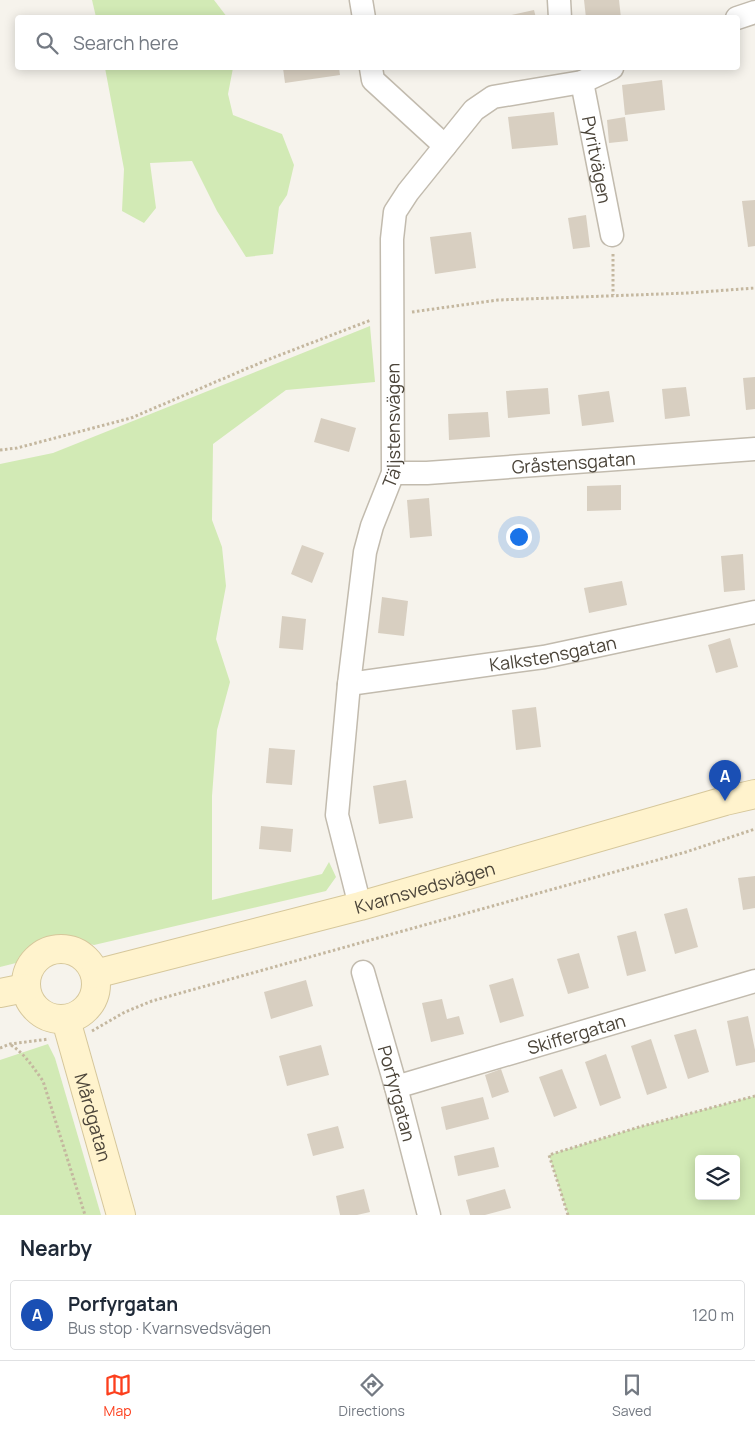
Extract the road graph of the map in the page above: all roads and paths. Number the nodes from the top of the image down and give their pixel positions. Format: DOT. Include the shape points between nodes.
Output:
graph roads {
  1 [pos="361,0"];
  2 [pos="559,0"];
  3 [pos="755,12"];
  4 [pos="364,15"];
  5 [pos="560,15"];
  6 [pos="740,17"];
  7 [pos="371,70"];
  8 [pos="604,70"];
  9 [pos="572,78"];
  10 [pos="445,146"];
  11 [pos="612,235"];
  12 [pos="613,295"];
  13 [pos="755,449"];
  14 [pos="394,473"];
  15 [pos="755,612"];
  16 [pos="349,684"];
  17 [pos="755,794"];
  18 [pos="755,829"];
  19 [pos="360,906"];
  20 [pos="363,972"];
  21 [pos="95,974"];
  22 [pos="755,981"];
  23 [pos="12,991"];
  24 [pos="68,1028"];
  25 [pos="10,1044"];
  26 [pos="0,1048"];
  27 [pos="396,1087"];
  28 [pos="755,1096"];
  29 [pos="85,1215"];
  30 [pos="121,1215"];
  31 [pos="429,1215"];
  32 [pos="568,1215"];
  1 -- 4 [label="street"];
  2 -- 5 [label="street"];
  3 -- 6 [label="street"];
  7 -- 10 [label="street" via="373,80"];
  8 -- 9 [label="street, Täljstensvägen"];
  9 -- 10 [label="street, Täljstensvägen" via="493,97 474,110"];
  9 -- 11 [label="street, Pyritvägen"];
  10 -- 14 [label="street, Täljstensvägen" via="395,212 392,239"];
  11 -- 12 [label="path"];
  13 -- 14 [label="street, Gråstensgatan" via="427,474"];
  14 -- 16 [label="street, Täljstensvägen" via="365,552"];
  15 -- 16 [label="street, Kalkstensgatan" via="544,657"];
  16 -- 19 [label="street, Täljstensvägen" via="337,815"];
  17 -- 19 [label="street, Kvarnsvedsvägen"];
  18 -- 24 [label="path" via="686,852 152,1001 92,1032"];
  19 -- 21 [label="street, Kvarnsvedsvägen"];
  20 -- 27 [label="street, Porfyrgatan"];
  21 -- 23 [label="street" via="82,955 59,948 38,957"];
  21 -- 24 [label="street" via="94,998"];
  22 -- 27 [label="street, Skiffergatan"];
  23 -- 24 [label="street" via="44,1016"];
  24 -- 25 [label="path"];
  24 -- 30 [label="street, Mårdgatan"];
  25 -- 26 [label="path"];
  25 -- 29 [label="path" via="25,1056 43,1081"];
  27 -- 31 [label="street, Porfyrgatan"];
  28 -- 32 [label="path" via="549,1155"];
}
